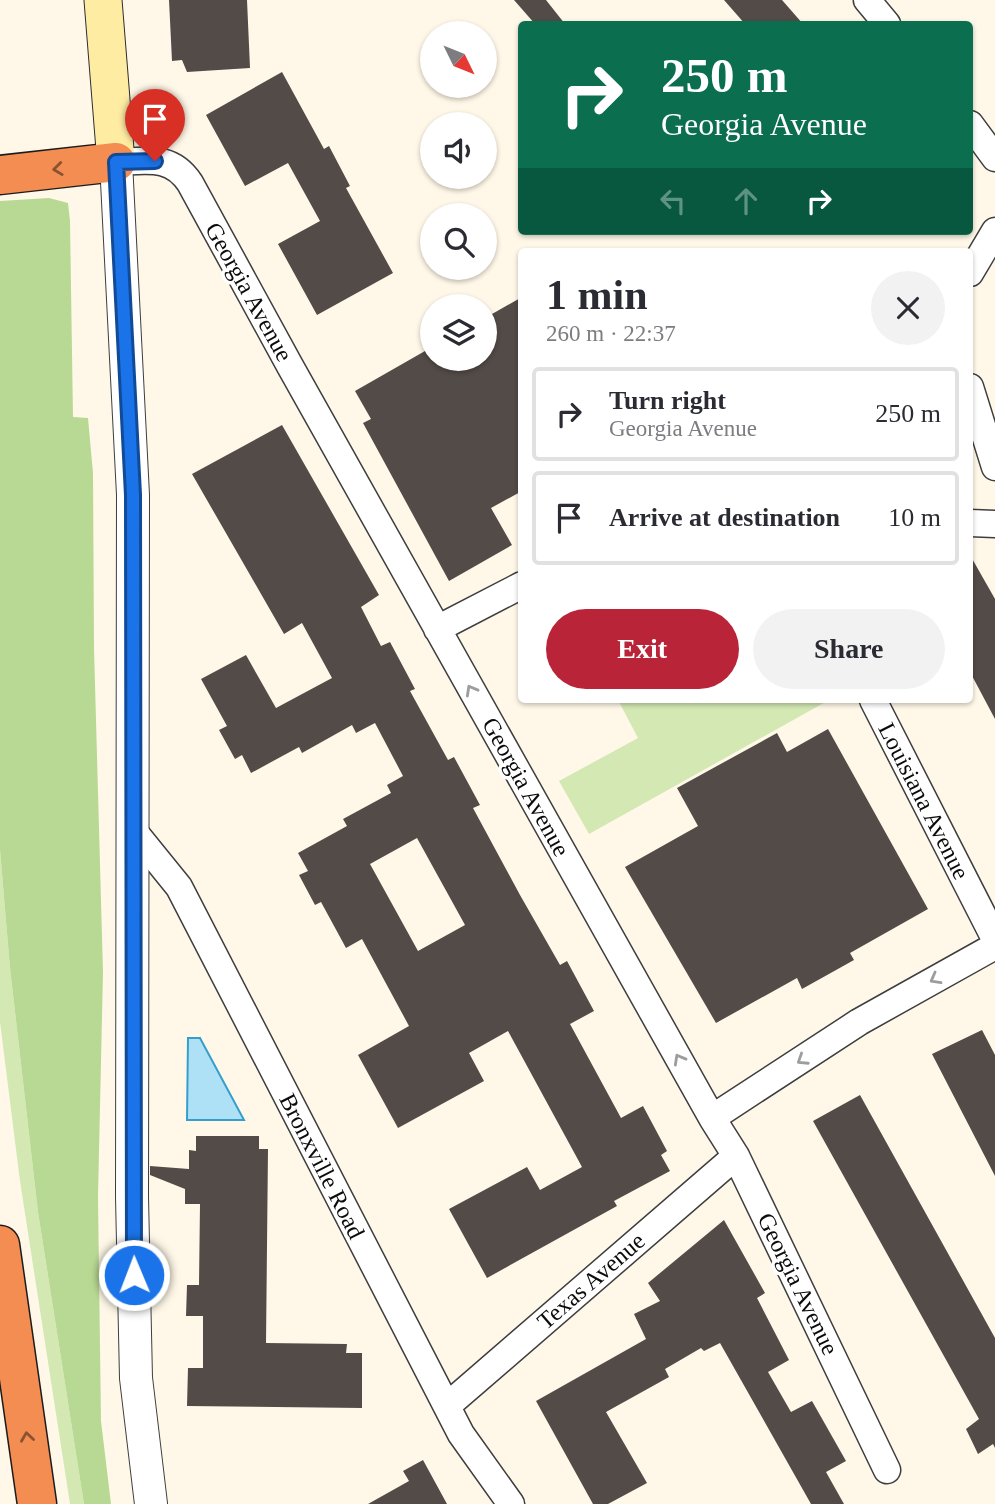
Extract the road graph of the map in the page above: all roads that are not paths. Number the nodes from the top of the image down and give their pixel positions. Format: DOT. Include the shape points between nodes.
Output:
graph roads {
  1 [pos="103,0"];
  2 [pos="867,0"];
  3 [pos="884,21"];
  4 [pos="973,128"];
  5 [pos="995,158"];
  6 [pos="116,162"];
  7 [pos="0,175"];
  8 [pos="995,231"];
  9 [pos="973,268"];
  10 [pos="973,397"];
  11 [pos="995,467"];
  12 [pos="973,523"];
  13 [pos="995,524"];
  14 [pos="518,587"];
  15 [pos="437,629"];
  16 [pos="875,703"];
  17 [pos="132,829"];
  18 [pos="995,939"];
  19 [pos="995,946"];
  20 [pos="712,1118"];
  21 [pos="736,1156"];
  22 [pos="0,1245"];
  23 [pos="447,1406"];
  24 [pos="887,1470"];
  25 [pos="37,1504"];
  26 [pos="151,1504"];
  27 [pos="511,1504"];
  1 -- 6 [label="main road"];
  2 -- 3 [label="street"];
  4 -- 5 [label="street"];
  6 -- 7 [label="highway, one-way"];
  6 -- 15 [label="street, Georgia Avenue" via="162,161 186,176"];
  6 -- 17 [label="street" via="133,495"];
  8 -- 9 [label="street"];
  10 -- 11 [label="street"];
  12 -- 13 [label="street"];
  14 -- 15 [label="street"];
  20 -- 15 [label="street, Georgia Avenue, one-way"];
  16 -- 18 [label="street, Louisiana Avenue"];
  17 -- 23 [label="street, Bronxville Road" via="179,887"];
  17 -- 26 [label="street" via="136,1378"];
  19 -- 20 [label="street, one-way" via="859,1022"];
  20 -- 21 [label="street, Georgia Avenue"];
  21 -- 23 [label="street, Texas Avenue"];
  21 -- 24 [label="street, Georgia Avenue"];
  25 -- 22 [label="highway, one-way"];
  23 -- 27 [label="street, Bronxville Road" via="461,1434"];
}
